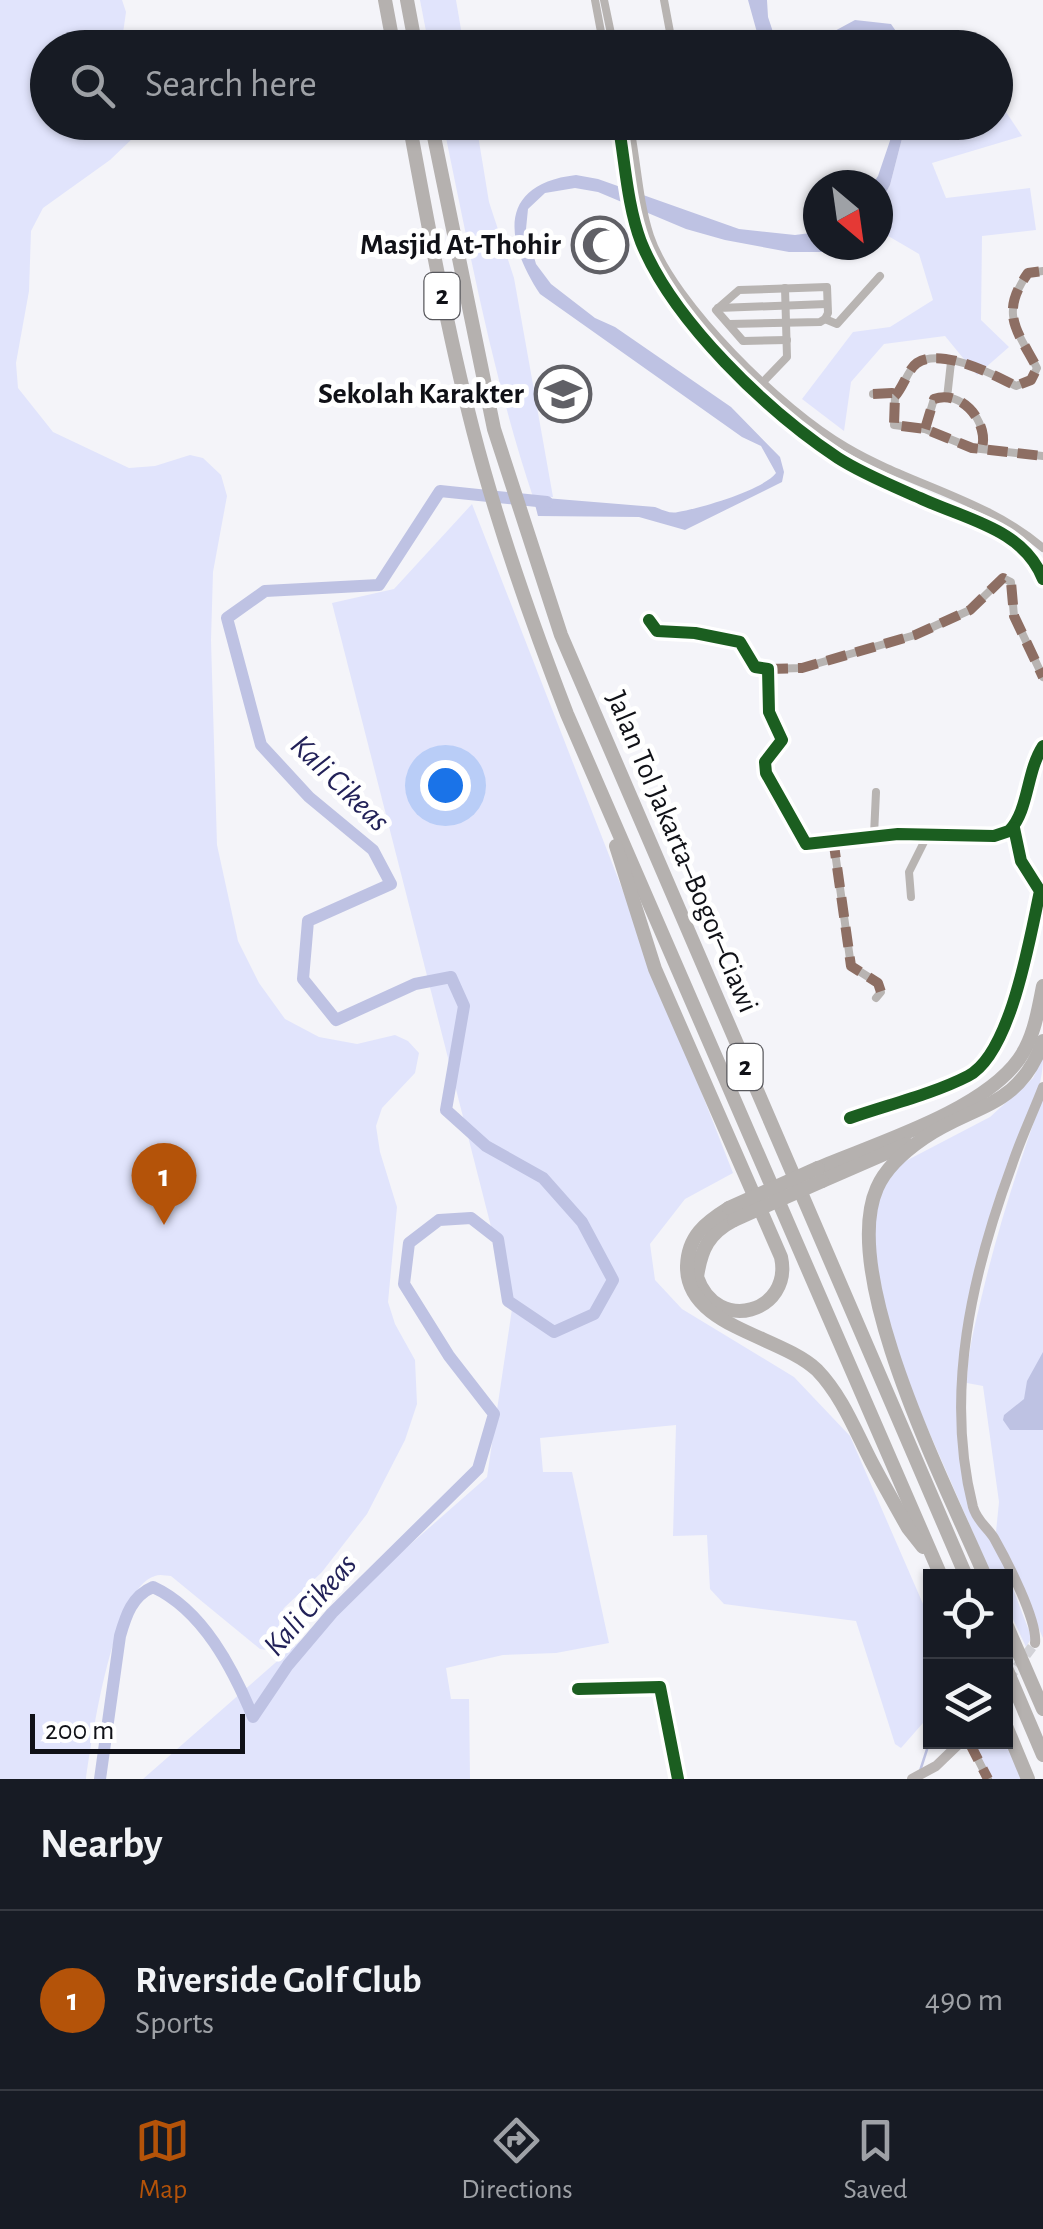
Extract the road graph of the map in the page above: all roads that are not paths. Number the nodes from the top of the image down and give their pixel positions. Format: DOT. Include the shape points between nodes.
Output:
graph roads {
  1 [pos="385,0"];
  2 [pos="407,0"];
  3 [pos="595,0"];
  4 [pos="604,0"];
  5 [pos="664,0"];
  6 [pos="391,30"];
  7 [pos="413,30"];
  8 [pos="604,30"];
  9 [pos="607,30"];
  10 [pos="670,30"];
  11 [pos="412,140"];
  12 [pos="435,140"];
  13 [pos="621,140"];
  14 [pos="632,140"];
  15 [pos="1043,271"];
  16 [pos="880,276"];
  17 [pos="785,288"];
  18 [pos="827,304"];
  19 [pos="786,306"];
  20 [pos="718,308"];
  21 [pos="825,319"];
  22 [pos="786,323"];
  23 [pos="729,324"];
  24 [pos="787,340"];
  25 [pos="730,347"];
  26 [pos="723,358"];
  27 [pos="951,362"];
  28 [pos="763,382"];
  29 [pos="755,390"];
  30 [pos="874,394"];
  31 [pos="895,396"];
  32 [pos="947,398"];
  33 [pos="925,429"];
  34 [pos="845,447"];
  35 [pos="982,448"];
  36 [pos="1043,456"];
  37 [pos="839,458"];
  38 [pos="1043,548"];
  39 [pos="1043,580"];
  40 [pos="649,620"];
  41 [pos="768,669"];
  42 [pos="1043,676"];
  43 [pos="1043,746"];
  44 [pos="591,767"];
  45 [pos="876,792"];
  46 [pos="1014,828"];
  47 [pos="928,834"];
  48 [pos="874,836"];
  49 [pos="833,838"];
  50 [pos="911,897"];
  51 [pos="1043,986"];
  52 [pos="876,998"];
  53 [pos="1043,1041"];
  54 [pos="1043,1087"];
  55 [pos="850,1118"];
  56 [pos="926,1136"];
  57 [pos="820,1175"];
  58 [pos="732,1214"];
  59 [pos="933,1559"];
  60 [pos="938,1569"];
  61 [pos="963,1569"];
  62 [pos="982,1569"];
  63 [pos="1013,1640"];
  64 [pos="1034,1643"];
  65 [pos="1013,1684"];
  66 [pos="578,1689"];
  67 [pos="1043,1709"];
  68 [pos="1013,1743"];
  69 [pos="954,1749"];
  70 [pos="973,1749"];
  71 [pos="1043,1755"];
  72 [pos="932,1772"];
  73 [pos="914,1778"];
  74 [pos="678,1779"];
  75 [pos="988,1779"];
  76 [pos="1028,1779"];
  1 -- 6 [label="highway"];
  2 -- 7 [label="highway"];
  3 -- 8 [label="street"];
  4 -- 9 [label="street"];
  5 -- 10 [label="street"];
  11 -- 44 [label="highway, Jalan Tol Jakarta–Bogor–Ciawi / 2" via="483,468 533,627"];
  12 -- 61 [label="highway, Jalan Tol Jakarta–Bogor–Ciawi / 2" via="474,342 532,554 597,726"];
  13 -- 26 [label="street" via="634,214 652,265 674,304"];
  14 -- 25 [label="street" via="650,235 681,294"];
  15 -- 27 [label="street" via="1028,273 1013,298 1018,334 1036,375 1016,386 983,368"];
  16 -- 21 [label="street" via="836,324"];
  17 -- 18 [label="street" via="827,287"];
  17 -- 19 [label="street"];
  17 -- 20 [label="street" via="738,290"];
  18 -- 19 [label="street"];
  18 -- 21 [label="street"];
  19 -- 20 [label="street"];
  19 -- 22 [label="street"];
  20 -- 23 [label="street"];
  21 -- 22 [label="street"];
  22 -- 23 [label="street"];
  22 -- 24 [label="street"];
  23 -- 24 [label="street" via="743,341"];
  24 -- 28 [label="street" via="788,358"];
  25 -- 26 [label="street"];
  25 -- 28 [label="street"];
  26 -- 29 [label="street"];
  27 -- 31 [label="street" via="916,364"];
  27 -- 32 [label="street"];
  28 -- 29 [label="street"];
  28 -- 34 [label="street"];
  29 -- 37 [label="street"];
  30 -- 31 [label="street"];
  31 -- 33 [label="street" via="894,425"];
  32 -- 33 [label="street" via="934,399"];
  32 -- 35 [label="street" via="977,418"];
  33 -- 35 [label="street"];
  34 -- 37 [label="street"];
  34 -- 38 [label="street" via="985,509"];
  35 -- 36 [label="street"];
  37 -- 39 [label="street" via="1000,531 1028,555"];
  40 -- 41 [label="street" via="658,631 740,642 755,667"];
  41 -- 42 [label="street" via="802,668 916,634 970,610 1004,578 1011,582 1014,616"];
  41 -- 49 [label="street" via="769,712 782,740 766,773 803,842"];
  43 -- 46 [label="street"];
  44 -- 58 [label="highway" via="655,969 781,1256 781,1282 773,1295 737,1312 710,1300 697,1277 706,1243"];
  44 -- 59 [label="highway, Jalan Tol Jakarta–Bogor–Ciawi / 2"];
  45 -- 48 [label="street"];
  46 -- 47 [label="street" via="994,836"];
  46 -- 55 [label="street" via="1021,862 1040,891 997,1045 970,1075"];
  47 -- 48 [label="street"];
  47 -- 50 [label="street" via="909,870"];
  48 -- 49 [label="street"];
  49 -- 52 [label="street" via="850,966 878,983"];
  51 -- 57 [label="highway" via="1029,1041 1004,1078"];
  53 -- 56 [label="highway" via="1034,1064 1006,1095"];
  54 -- 64 [label="main road" via="991,1226 960,1408 976,1515 1000,1549 1035,1628"];
  56 -- 57 [label="highway"];
  56 -- 62 [label="highway" via="876,1189 868,1243 900,1373"];
  57 -- 58 [label="highway, bridge"];
  58 -- 59 [label="highway" via="702,1226 694,1237 687,1273 699,1302 798,1355 825,1380 908,1528"];
  59 -- 60 [label="highway, Jalan Tol Jakarta–Bogor–Ciawi / 2"];
  63 -- 67 [label="highway"];
  65 -- 71 [label="highway"];
  66 -- 74 [label="street" via="660,1687"];
  68 -- 76 [label="highway"];
  69 -- 72 [label="main road"];
  70 -- 75 [label="street"];
  72 -- 73 [label="main road"];
}
